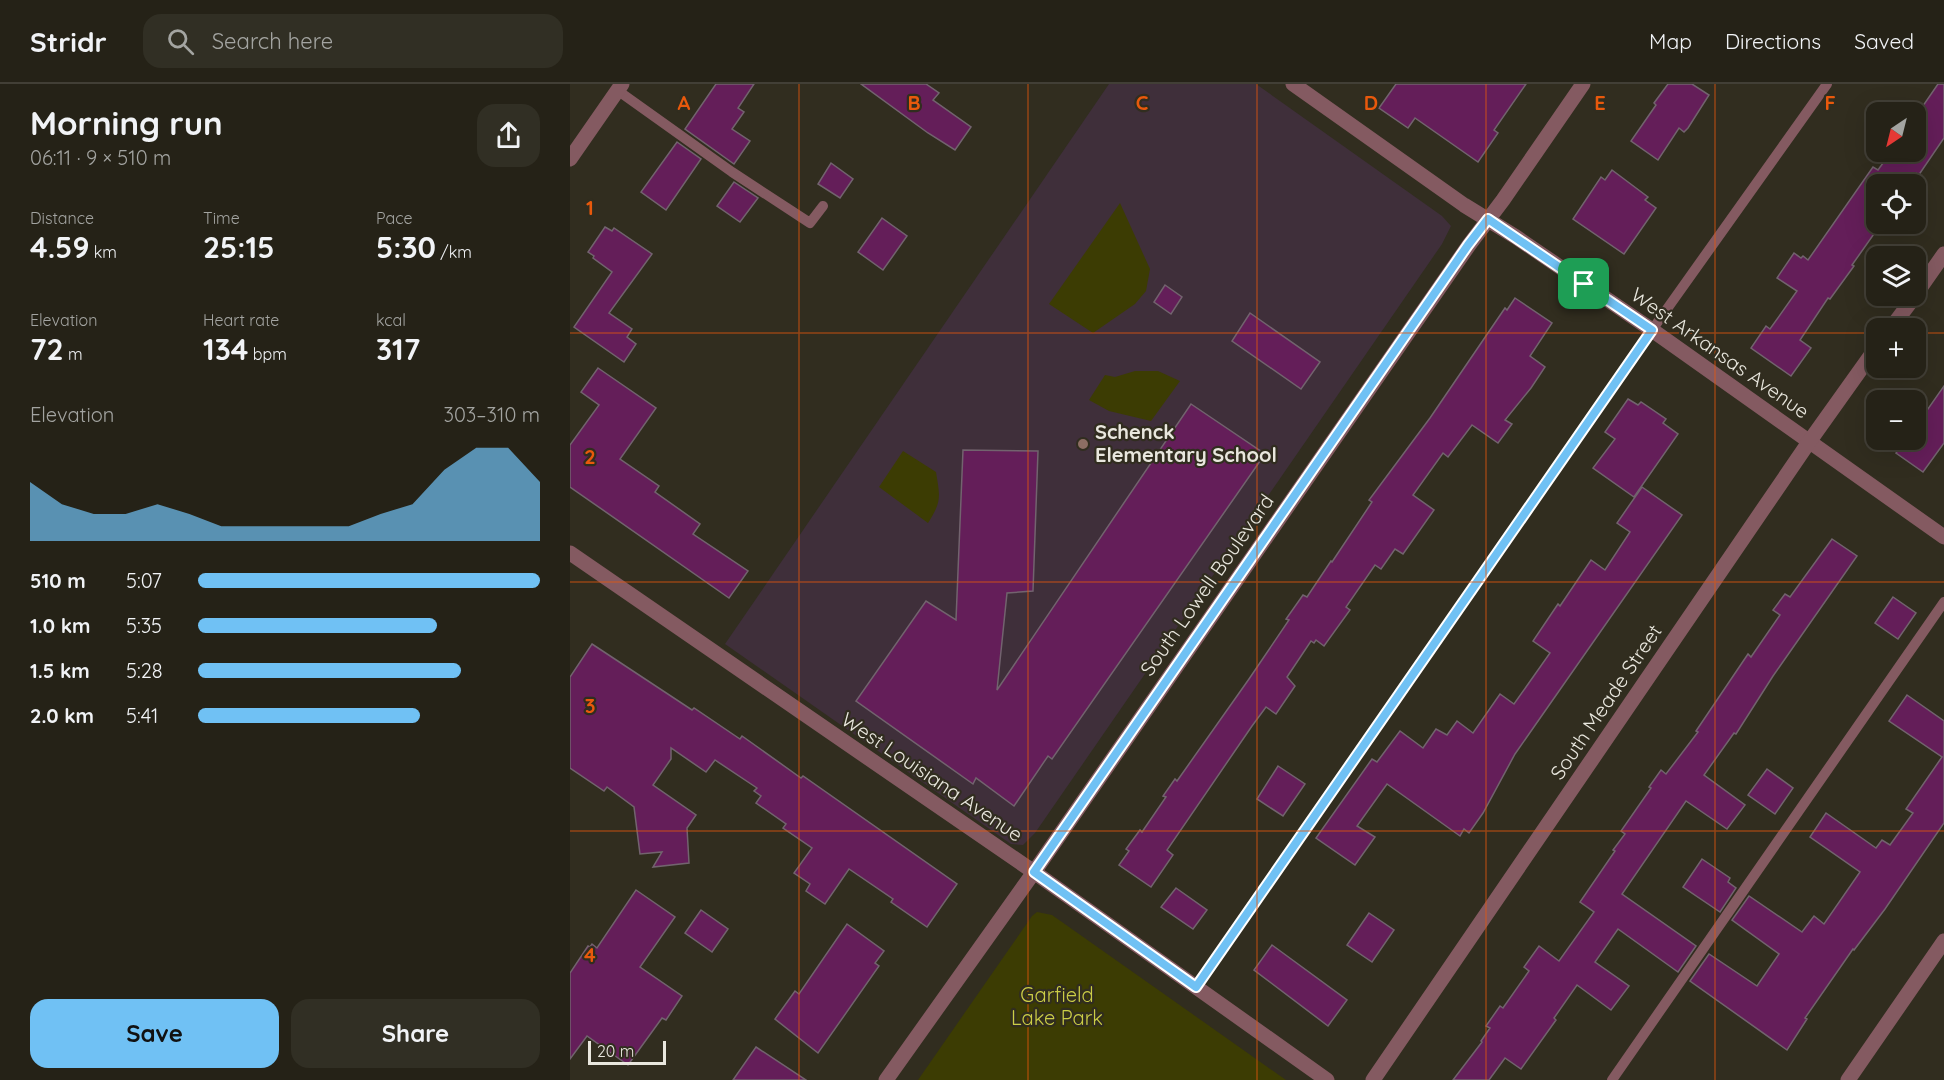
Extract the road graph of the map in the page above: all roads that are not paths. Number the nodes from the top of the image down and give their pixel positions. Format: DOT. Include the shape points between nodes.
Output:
graph roads {
  1 [pos="1293,84"];
  2 [pos="1583,84"];
  3 [pos="1827,84"];
  4 [pos="620,87"];
  5 [pos="1313,90"];
  6 [pos="570,159"];
  7 [pos="823,206"];
  8 [pos="1488,219"];
  9 [pos="1944,254"];
  10 [pos="1926,279"];
  11 [pos="1652,330"];
  12 [pos="1866,362"];
  13 [pos="1809,442"];
  14 [pos="1944,537"];
  15 [pos="570,553"];
  16 [pos="1944,602"];
  17 [pos="1034,872"];
  18 [pos="1944,941"];
  19 [pos="1196,987"];
  20 [pos="886,1080"];
  21 [pos="1327,1080"];
  22 [pos="1373,1080"];
  23 [pos="1612,1080"];
  24 [pos="1848,1080"];
  1 -- 5 [label="street, West Arkansas Avenue"];
  2 -- 8 [label="street, South Lowell Boulevard"];
  3 -- 11 [label="lane"];
  4 -- 6 [label="street"];
  4 -- 7 [label="lane" via="732,172 810,223"];
  5 -- 8 [label="street, West Arkansas Avenue"];
  8 -- 11 [label="street, West Arkansas Avenue"];
  8 -- 17 [label="street, South Lowell Boulevard"];
  9 -- 10 [label="street"];
  11 -- 13 [label="street, West Arkansas Avenue"];
  11 -- 19 [label="lane"];
  12 -- 13 [label="street, South Meade Street"];
  13 -- 14 [label="street, West Arkansas Avenue"];
  13 -- 22 [label="street, South Meade Street"];
  15 -- 17 [label="street, West Louisiana Avenue"];
  16 -- 23 [label="lane"];
  17 -- 19 [label="street, West Louisiana Avenue"];
  17 -- 20 [label="street, South Lowell Boulevard"];
  18 -- 24 [label="street"];
  19 -- 21 [label="street, West Louisiana Avenue"];
}
